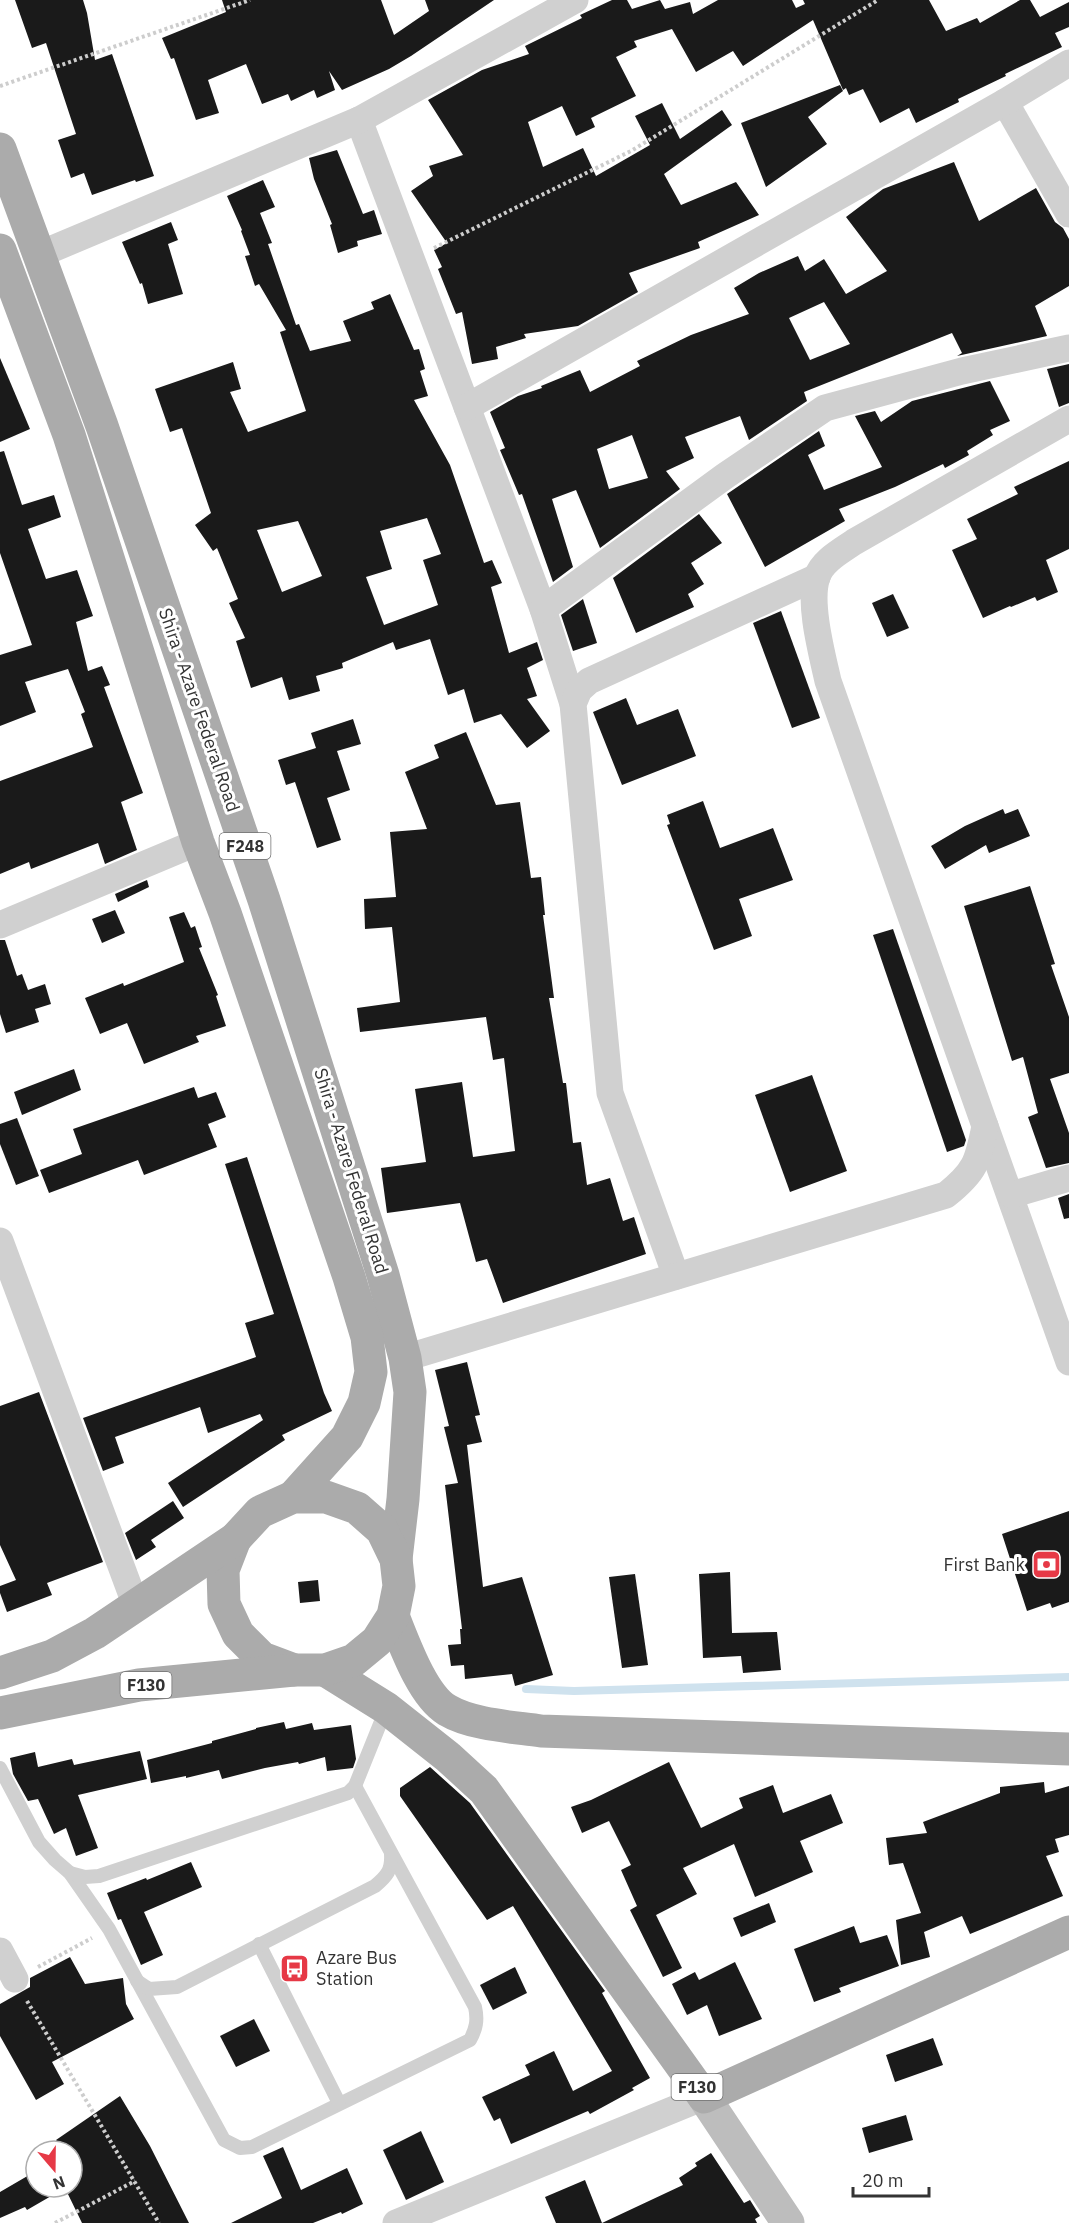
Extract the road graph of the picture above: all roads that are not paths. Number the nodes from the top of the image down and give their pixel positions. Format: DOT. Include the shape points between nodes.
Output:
graph roads {
  1 [pos="574,0"];
  2 [pos="1069,63"];
  3 [pos="1005,102"];
  4 [pos="359,120"];
  5 [pos="0,149"];
  6 [pos="1069,214"];
  7 [pos="0,250"];
  8 [pos="38,255"];
  9 [pos="1069,348"];
  10 [pos="467,407"];
  11 [pos="1069,419"];
  12 [pos="817,577"];
  13 [pos="543,609"];
  14 [pos="573,704"];
  15 [pos="198,842"];
  16 [pos="0,926"];
  17 [pos="298,1003"];
  18 [pos="262,1022"];
  19 [pos="985,1126"];
  20 [pos="1069,1178"];
  21 [pos="1011,1195"];
  22 [pos="0,1241"];
  23 [pos="676,1276"];
  24 [pos="405,1358"];
  25 [pos="1069,1362"];
  26 [pos="293,1497"];
  27 [pos="235,1539"];
  28 [pos="396,1559"];
  29 [pos="136,1606"];
  30 [pos="393,1616"];
  31 [pos="309,1670"];
  32 [pos="0,1673"];
  33 [pos="386,1708"];
  34 [pos="0,1713"];
  35 [pos="1069,1749"];
  36 [pos="0,1768"];
  37 [pos="355,1786"];
  38 [pos="392,1854"];
  39 [pos="70,1873"];
  40 [pos="1069,1932"];
  41 [pos="259,1944"];
  42 [pos="0,1951"];
  43 [pos="15,1979"];
  44 [pos="137,1981"];
  45 [pos="704,2097"];
  46 [pos="339,2103"];
  47 [pos="396,2223"];
  48 [pos="788,2223"];
  1 -- 4 [label="street"];
  2 -- 3 [label="street"];
  3 -- 6 [label="street"];
  3 -- 10 [label="street"];
  4 -- 8 [label="street"];
  4 -- 10 [label="street"];
  5 -- 8 [label="main road, Shira - Azare Federal Road / F248"];
  7 -- 15 [label="main road, Shira - Azare Federal Road / F248" via="69,435"];
  8 -- 17 [label="main road, Shira - Azare Federal Road / F248" via="102,426"];
  9 -- 13 [label="street" via="962,371 825,408 724,476"];
  10 -- 13 [label="street"];
  11 -- 12 [label="street" via="854,542 829,559"];
  12 -- 14 [label="street" via="590,681 579,690"];
  12 -- 19 [label="street" via="814,611 828,681"];
  13 -- 14 [label="street"];
  14 -- 23 [label="street" via="610,1093"];
  15 -- 16 [label="street"];
  15 -- 18 [label="main road, Shira - Azare Federal Road / F248"];
  17 -- 18 [label="main road"];
  17 -- 24 [label="main road, Shira - Azare Federal Road / F248"];
  18 -- 26 [label="main road, Shira - Azare Federal Road / F248" via="349,1277 367,1336 371,1372 363,1403 347,1437"];
  19 -- 21 [label="street"];
  19 -- 23 [label="street" via="979,1154 967,1178 946,1195"];
  20 -- 21 [label="street"];
  21 -- 25 [label="street"];
  22 -- 29 [label="street"];
  23 -- 24 [label="street"];
  24 -- 28 [label="main road, Shira - Azare Federal Road / F248" via="410,1392"];
  26 -- 27 [label="main road, F130" via="260,1512"];
  26 -- 28 [label="main road, F130" via="326,1497 357,1508 382,1530"];
  27 -- 29 [label="main road, F130"];
  27 -- 31 [label="main road, F130" via="223,1570 224,1604 238,1634 262,1658"];
  28 -- 30 [label="main road, F130" via="399,1586"];
  29 -- 32 [label="main road, F130" via="52,1656"];
  30 -- 31 [label="main road, F130" via="378,1641 354,1660"];
  30 -- 35 [label="main road" via="424,1685 446,1710 469,1719 541,1731"];
  31 -- 33 [label="main road, F130"];
  31 -- 34 [label="main road, F130" via="139,1685"];
  33 -- 37 [label="lane"];
  33 -- 45 [label="main road, F130" via="484,1790"];
  36 -- 39 [label="lane" via="39,1842"];
  37 -- 38 [label="lane"];
  37 -- 39 [label="lane" via="348,1793 99,1876"];
  38 -- 41 [label="lane" via="392,1867 375,1886"];
  38 -- 46 [label="lane" via="475,2007 476,2030 470,2040"];
  39 -- 44 [label="lane" via="109,1929"];
  40 -- 45 [label="main road, F130"];
  41 -- 44 [label="lane" via="177,1987 149,1989"];
  41 -- 46 [label="lane"];
  42 -- 43 [label="street"];
  44 -- 46 [label="lane" via="224,2140 231,2145 252,2147"];
  45 -- 47 [label="street"];
  45 -- 48 [label="street"];
}
